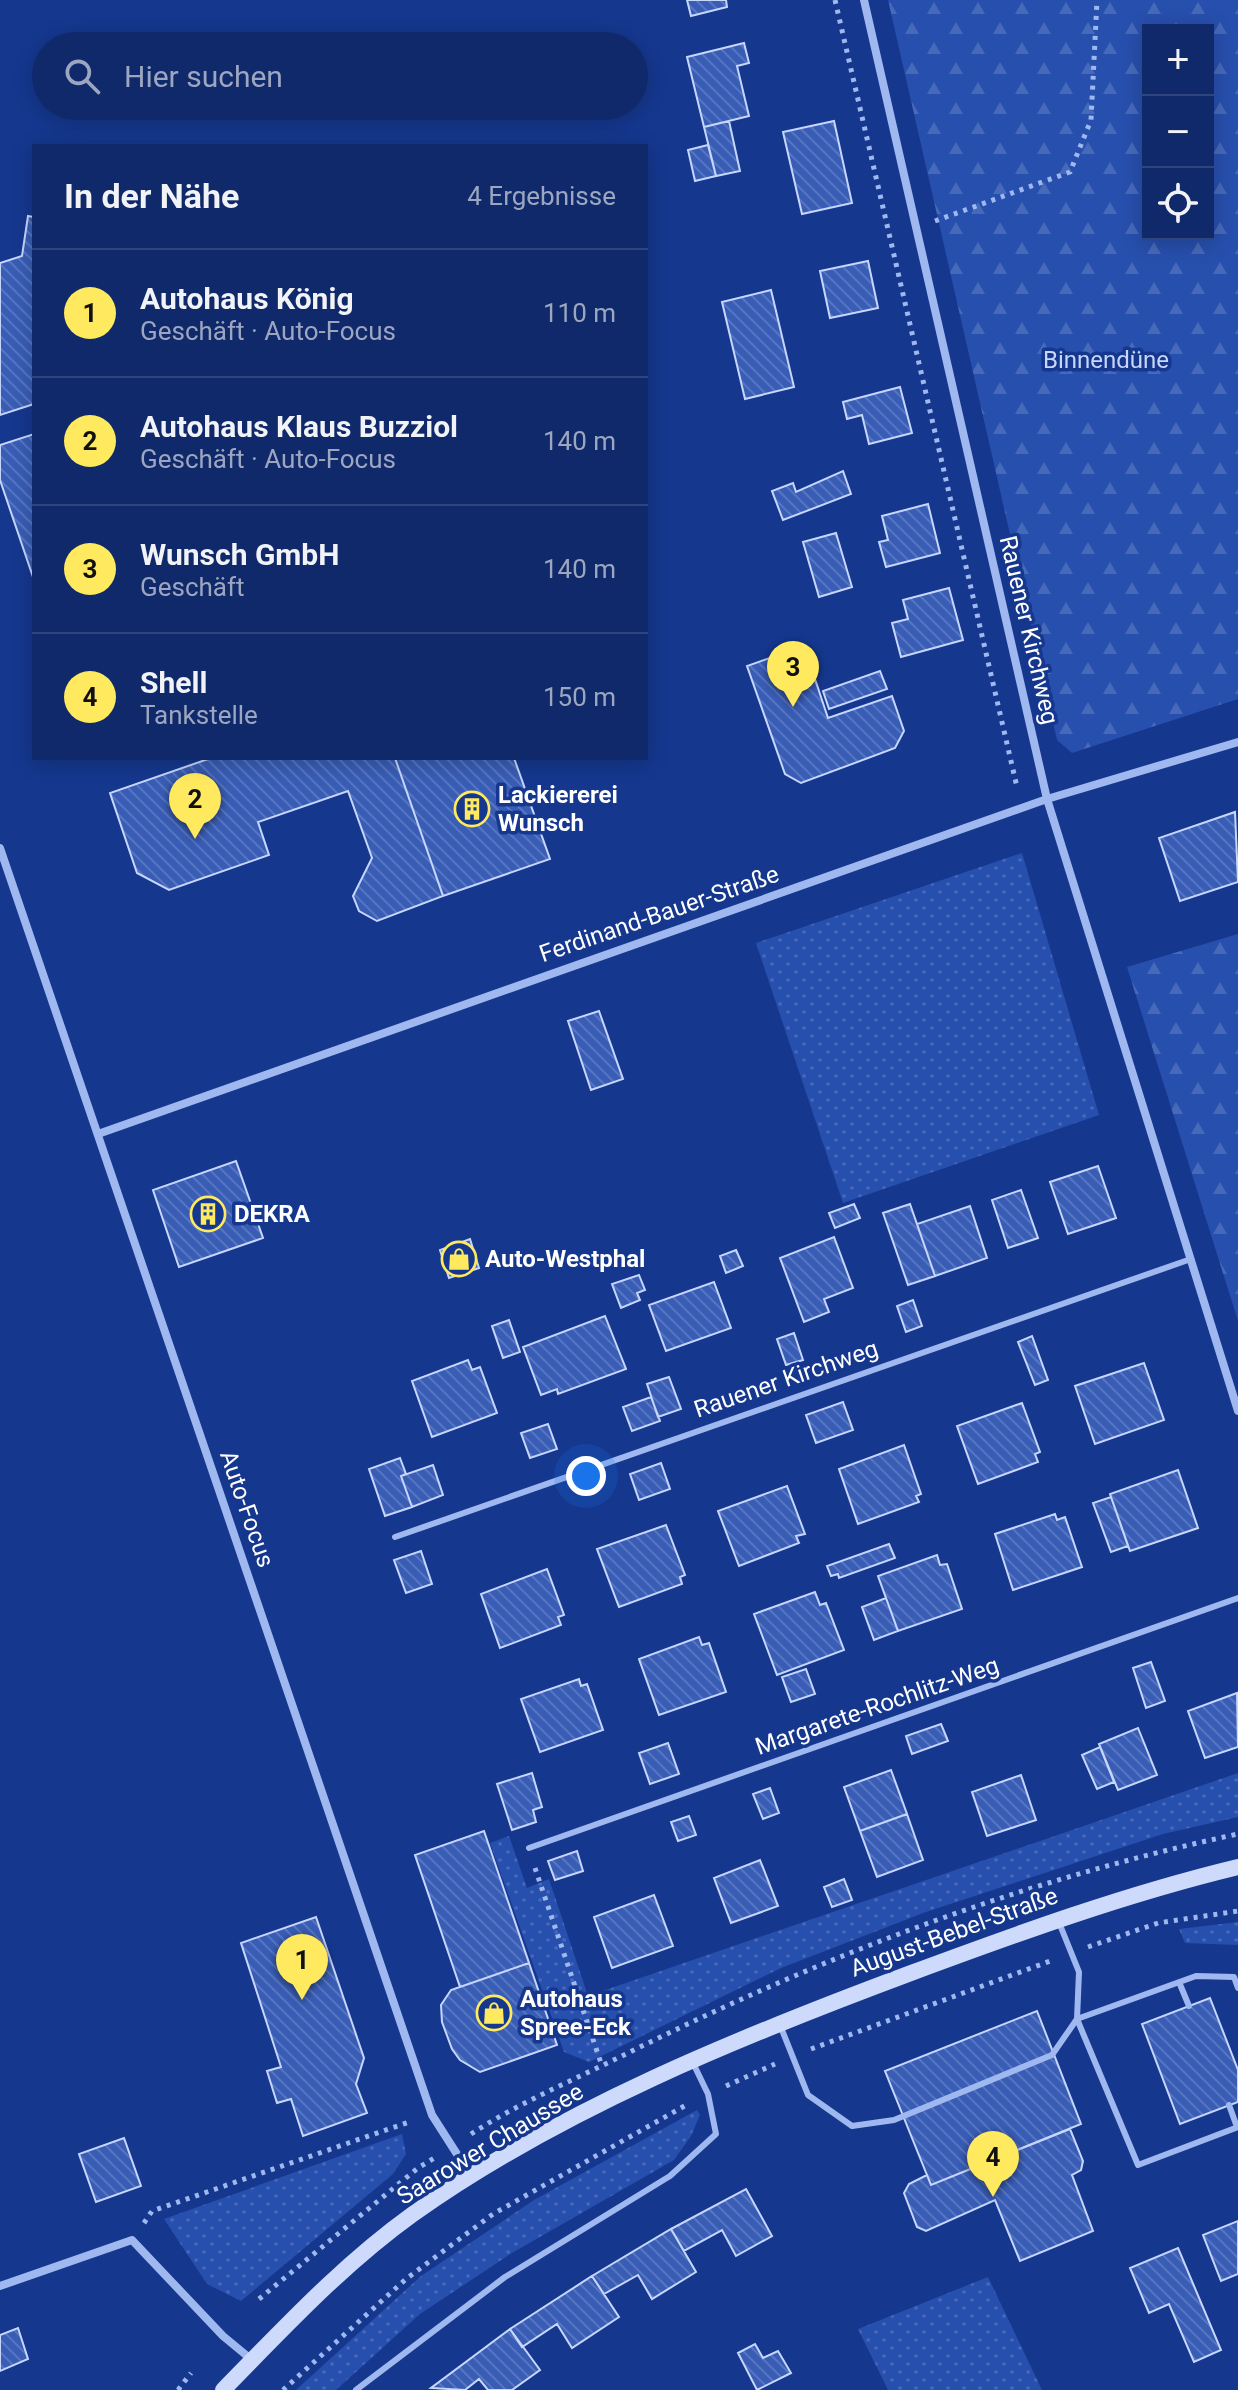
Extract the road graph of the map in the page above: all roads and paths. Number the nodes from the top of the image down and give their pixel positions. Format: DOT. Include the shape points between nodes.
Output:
graph roads {
  1 [pos="835,0"];
  2 [pos="864,0"];
  3 [pos="1097,0"];
  4 [pos="915,228"];
  5 [pos="1238,742"];
  6 [pos="1047,799"];
  7 [pos="1022,807"];
  8 [pos="0,848"];
  9 [pos="98,1134"];
  10 [pos="1191,1259"];
  11 [pos="1238,1411"];
  12 [pos="395,1537"];
  13 [pos="1238,1598"];
  14 [pos="1238,1834"];
  15 [pos="529,1848"];
  16 [pos="1238,1867"];
  17 [pos="1238,1911"];
  18 [pos="1058,1919"];
  19 [pos="1072,1953"];
  20 [pos="1179,1982"];
  21 [pos="1238,1988"];
  22 [pos="1189,2006"];
  23 [pos="1077,2019"];
  24 [pos="779,2022"];
  25 [pos="792,2056"];
  26 [pos="692,2060"];
  27 [pos="602,2066"];
  28 [pos="708,2094"];
  29 [pos="1229,2105"];
  30 [pos="432,2115"];
  31 [pos="490,2121"];
  32 [pos="1238,2127"];
  33 [pos="418,2168"];
  34 [pos="471,2177"];
  35 [pos="132,2240"];
  36 [pos="0,2286"];
  37 [pos="259,2299"];
  38 [pos="252,2360"];
  39 [pos="191,2373"];
  40 [pos="178,2390"];
  41 [pos="223,2390"];
  42 [pos="283,2390"];
  43 [pos="356,2390"];
  1 -- 7 [label="path"];
  2 -- 4 [label="street, Rauener Kirchweg"];
  3 -- 4 [label="path" via="1091,120 1070,172"];
  4 -- 6 [label="street, Rauener Kirchweg"];
  5 -- 6 [label="street, Ferdinand-Bauer-Straße"];
  6 -- 7 [label="street, Ferdinand-Bauer-Straße"];
  6 -- 10 [label="street, Rauener Kirchweg"];
  7 -- 9 [label="street, Ferdinand-Bauer-Straße"];
  8 -- 9 [label="street, Auto-Focus"];
  9 -- 30 [label="street, Auto-Focus"];
  10 -- 11 [label="street, Rauener Kirchweg"];
  10 -- 12 [label="lane, Rauener Kirchweg"];
  13 -- 15 [label="lane, Margarete-Rochlitz-Weg"];
  14 -- 27 [label="path" via="1127,1858 949,1914 749,1992"];
  15 -- 27 [label="path"];
  16 -- 18 [label="main road, August-Bebel-Straße"];
  17 -- 19 [label="path" via="1158,1923"];
  18 -- 19 [label="lane"];
  18 -- 24 [label="main road, August-Bebel-Straße"];
  19 -- 23 [label="lane" via="1079,1972"];
  19 -- 25 [label="path"];
  20 -- 21 [label="lane" via="1196,1976 1234,1977"];
  20 -- 22 [label="lane"];
  20 -- 23 [label="lane"];
  23 -- 25 [label="lane" via="1052,2055 894,2120 852,2126 808,2095"];
  23 -- 32 [label="lane" via="1138,2165"];
  24 -- 25 [label="lane"];
  24 -- 26 [label="main road, August-Bebel-Straße"];
  25 -- 28 [label="path"];
  26 -- 28 [label="lane"];
  26 -- 34 [label="main road, Saarower Chaussee"];
  27 -- 31 [label="path"];
  28 -- 42 [label="path" via="493,2214 406,2279"];
  28 -- 43 [label="lane" via="716,2134 670,2176 505,2277"];
  29 -- 32 [label="lane"];
  30 -- 34 [label="street, Auto-Focus"];
  30 -- 35 [label="path" via="152,2211"];
  33 -- 37 [label="path"];
  34 -- 38 [label="main road, Saarower Chaussee" via="412,2215 314,2294"];
  35 -- 36 [label="street"];
  35 -- 38 [label="street"];
  38 -- 41 [label="main road, Saarower Chaussee"];
  39 -- 40 [label="path"];
}
